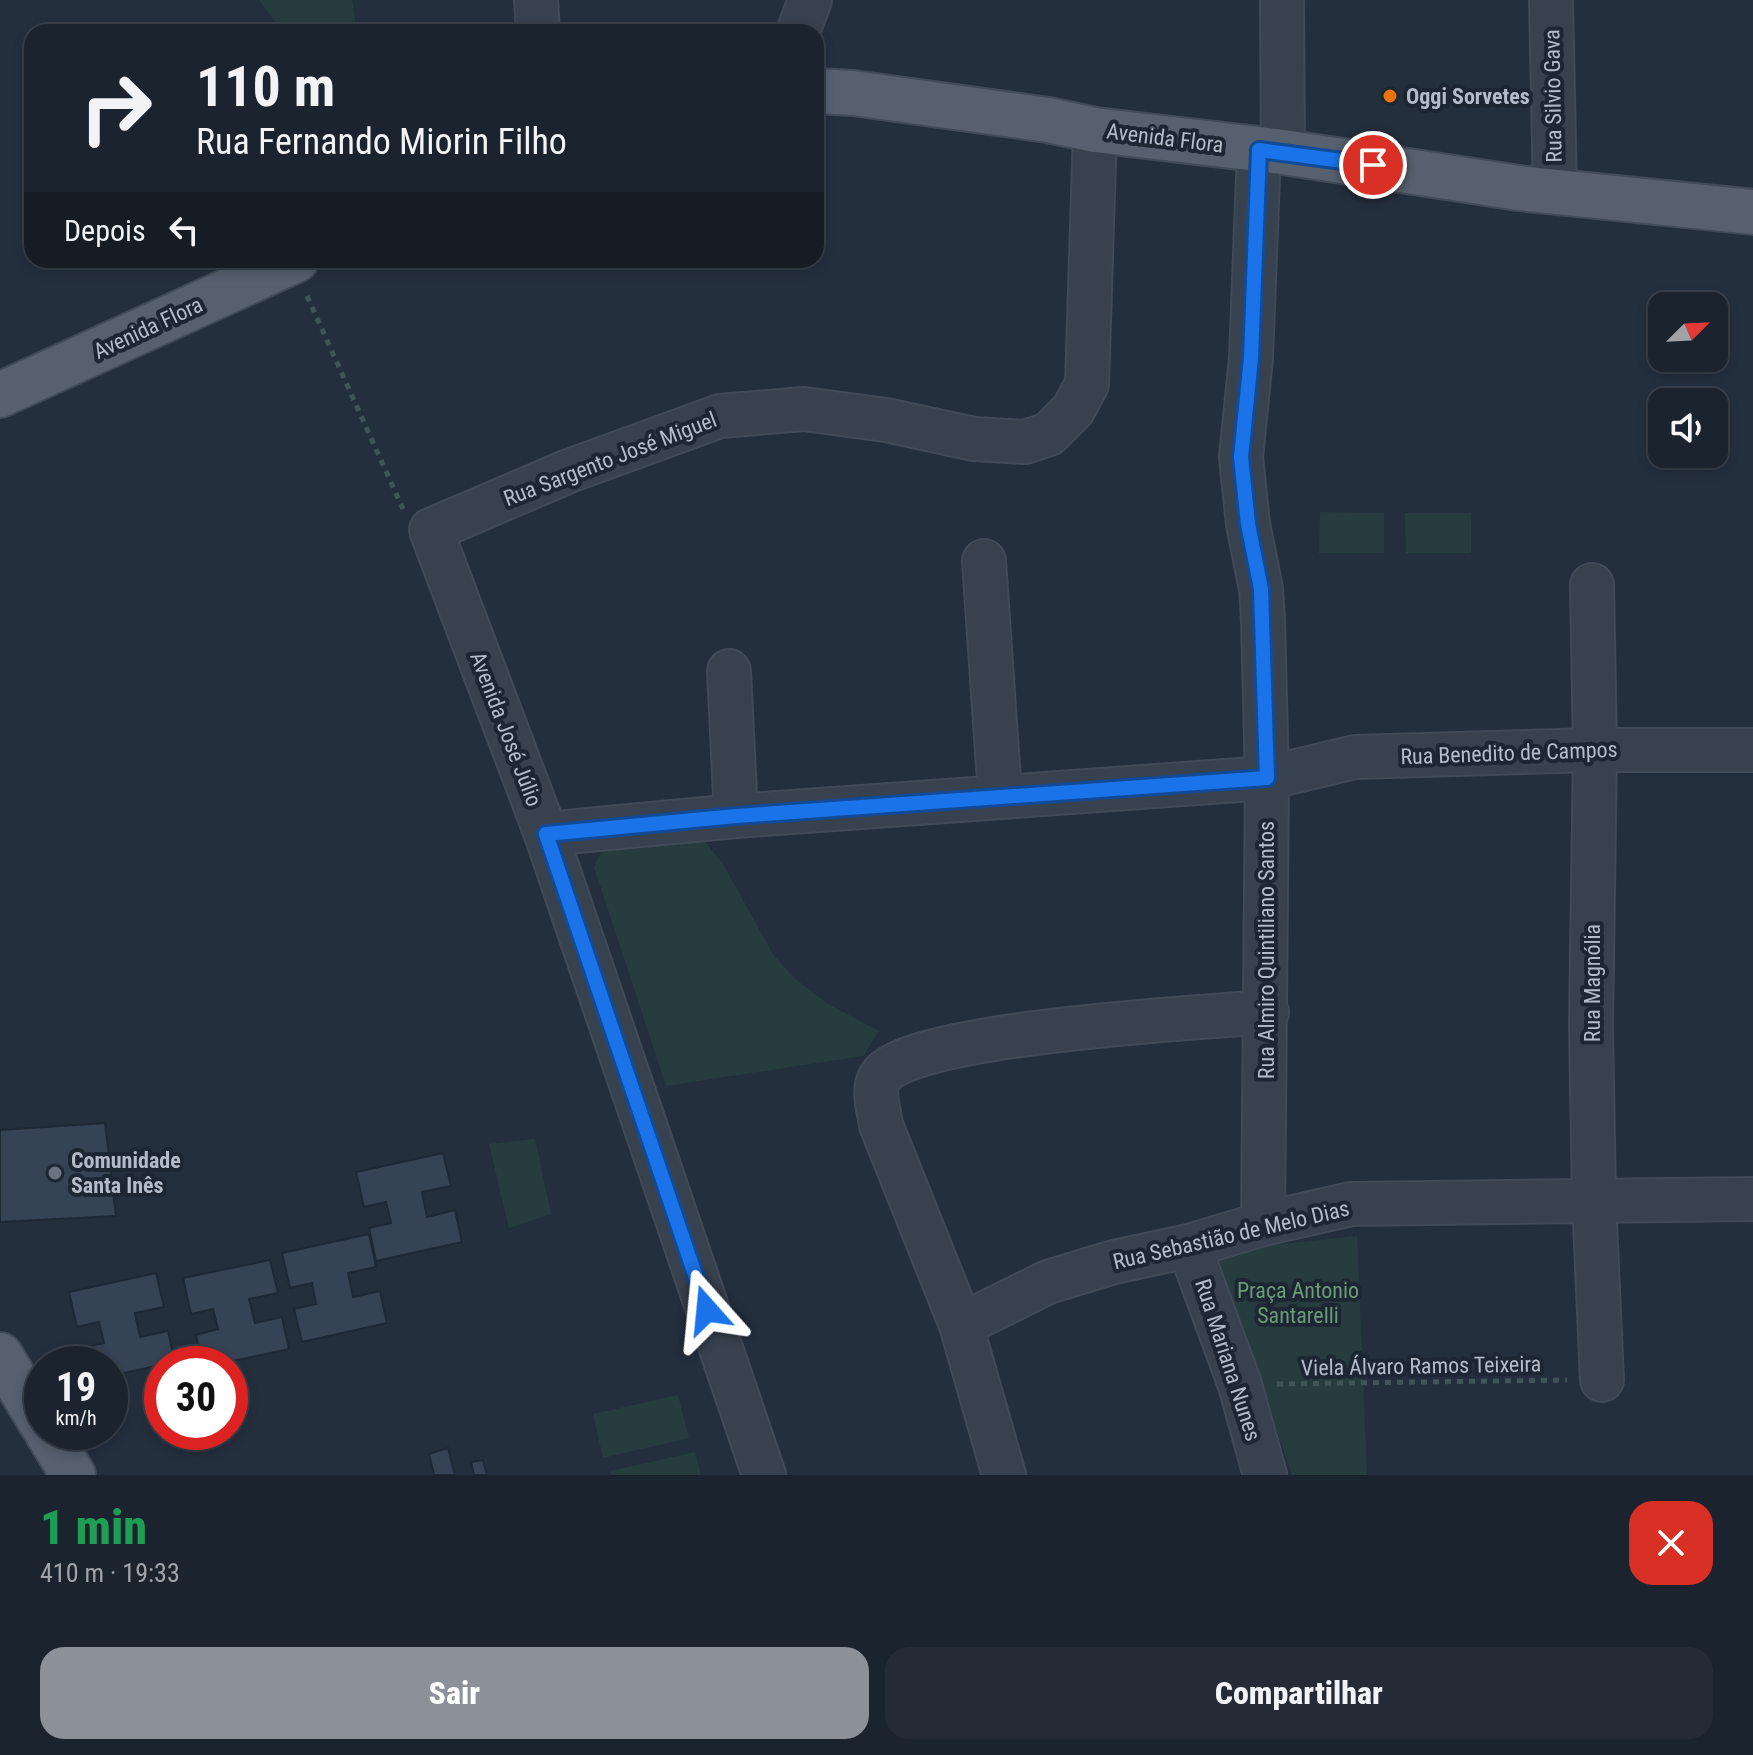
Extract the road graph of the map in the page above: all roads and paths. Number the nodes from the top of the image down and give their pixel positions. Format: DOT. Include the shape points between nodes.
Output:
graph roads {
  1 [pos="536,0"];
  2 [pos="810,0"];
  3 [pos="1282,0"];
  4 [pos="1551,0"];
  5 [pos="538,24"];
  6 [pos="801,24"];
  7 [pos="824,91"];
  8 [pos="1095,130"];
  9 [pos="1271,151"];
  10 [pos="1555,192"];
  11 [pos="1753,212"];
  12 [pos="279,268"];
  13 [pos="297,268"];
  14 [pos="0,395"];
  15 [pos="431,530"];
  16 [pos="984,561"];
  17 [pos="1592,585"];
  18 [pos="729,671"];
  19 [pos="1595,750"];
  20 [pos="1753,750"];
  21 [pos="1267,778"];
  22 [pos="1000,796"];
  23 [pos="736,816"];
  24 [pos="546,834"];
  25 [pos="1267,1012"];
  26 [pos="1753,1199"];
  27 [pos="1594,1200"];
  28 [pos="1263,1224"];
  29 [pos="1189,1246"];
  30 [pos="961,1325"];
  31 [pos="0,1355"];
  32 [pos="1602,1380"];
  33 [pos="1240,1385"];
  34 [pos="24,1394"];
  35 [pos="58,1450"];
  36 [pos="73,1475"];
  37 [pos="764,1475"];
  38 [pos="1004,1475"];
  39 [pos="1265,1475"];
  1 -- 5 [label="street"];
  2 -- 6 [label="street"];
  3 -- 9 [label="street, Rua Almiro Quintiliano Santos"];
  4 -- 10 [label="street, Rua Silvio Gava"];
  7 -- 8 [label="main road, Avenida Flora"];
  8 -- 9 [label="main road, Avenida Flora"];
  8 -- 15 [label="street, Rua Sargento José Miguel" via="1087,384 1073,410 1049,434 1025,442 974,439 804,409 720,416 569,471"];
  9 -- 10 [label="main road, Avenida Flora"];
  9 -- 21 [label="street, Rua Almiro Quintiliano Santos" via="1241,457 1261,589"];
  10 -- 11 [label="main road, Avenida Flora"];
  12 -- 14 [label="main road, Avenida Flora"];
  13 -- 15 [label="path" via="404,510"];
  15 -- 24 [label="street, Avenida José Júlio"];
  16 -- 22 [label="street"];
  17 -- 19 [label="street, Rua Magnólia"];
  18 -- 23 [label="street"];
  19 -- 20 [label="street, Rua Benedito de Campos"];
  19 -- 21 [label="street, Rua Benedito de Campos" via="1355,757"];
  19 -- 27 [label="street, Rua Magnólia"];
  21 -- 22 [label="street, Rua Benedito de Campos"];
  21 -- 25 [label="street, Rua Almiro Quintiliano Santos"];
  22 -- 23 [label="street, Rua Benedito de Campos"];
  23 -- 24 [label="street, Rua Benedito de Campos"];
  24 -- 37 [label="street, Avenida José Júlio"];
  25 -- 28 [label="street, Rua Almiro Quintiliano Santos"];
  25 -- 30 [label="street" via="1080,1026 944,1048 890,1066 879,1078 877,1091 881,1125"];
  26 -- 27 [label="street, Rua Sebastião de Melo Dias"];
  27 -- 28 [label="street, Rua Sebastião de Melo Dias" via="1351,1204"];
  27 -- 32 [label="street, Rua Magnólia"];
  28 -- 29 [label="street, Rua Sebastião de Melo Dias"];
  29 -- 30 [label="street, Rua Sebastião de Melo Dias" via="1048,1282"];
  29 -- 33 [label="street, Rua Mariana Nunes"];
  30 -- 38 [label="street"];
  31 -- 34 [label="main road"];
  32 -- 33 [label="path, Viela Álvaro Ramos Teixeira"];
  33 -- 39 [label="street, Rua Mariana Nunes"];
  35 -- 36 [label="main road"];
}
